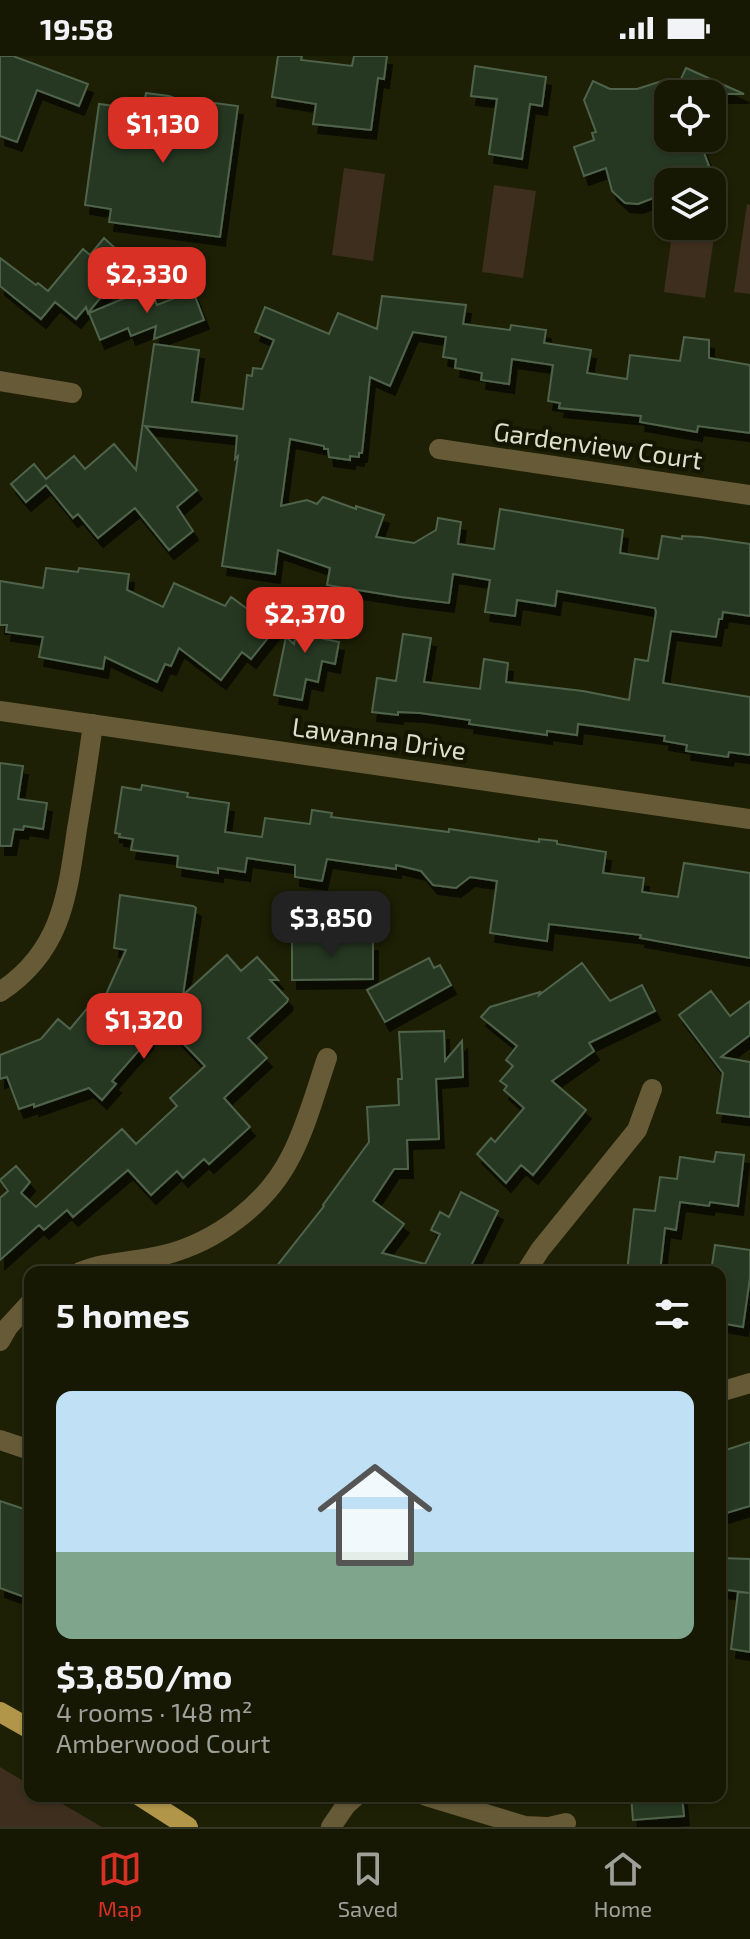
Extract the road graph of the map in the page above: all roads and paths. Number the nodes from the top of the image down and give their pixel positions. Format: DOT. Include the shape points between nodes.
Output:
graph roads {
  1 [pos="0,381"];
  2 [pos="72,393"];
  3 [pos="439,449"];
  4 [pos="750,495"];
  5 [pos="0,711"];
  6 [pos="93,724"];
  7 [pos="750,819"];
  8 [pos="0,992"];
  9 [pos="327,1058"];
  10 [pos="652,1089"];
  11 [pos="108,1266"];
  12 [pos="530,1266"];
  13 [pos="24,1310"];
  14 [pos="0,1341"];
  15 [pos="750,1383"];
  16 [pos="726,1390"];
  17 [pos="0,1440"];
  18 [pos="24,1448"];
  19 [pos="0,1712"];
  20 [pos="24,1726"];
  21 [pos="149,1802"];
  22 [pos="349,1802"];
  23 [pos="446,1802"];
  24 [pos="554,1826"];
  25 [pos="188,1827"];
  26 [pos="331,1827"];
  1 -- 2 [label="street"];
  3 -- 4 [label="street, Gardenview Court"];
  5 -- 6 [label="street, Lawanna Drive"];
  6 -- 7 [label="street, Lawanna Drive"];
  6 -- 8 [label="street" via="60,921 41,955"];
  9 -- 11 [label="street" via="292,1156 240,1217 183,1250"];
  10 -- 12 [label="street" via="637,1130"];
  13 -- 14 [label="street"];
  15 -- 16 [label="street"];
  17 -- 18 [label="street"];
  19 -- 20 [label="main road"];
  21 -- 25 [label="main road"];
  22 -- 26 [label="street"];
  23 -- 24 [label="street" via="525,1826"];
}
